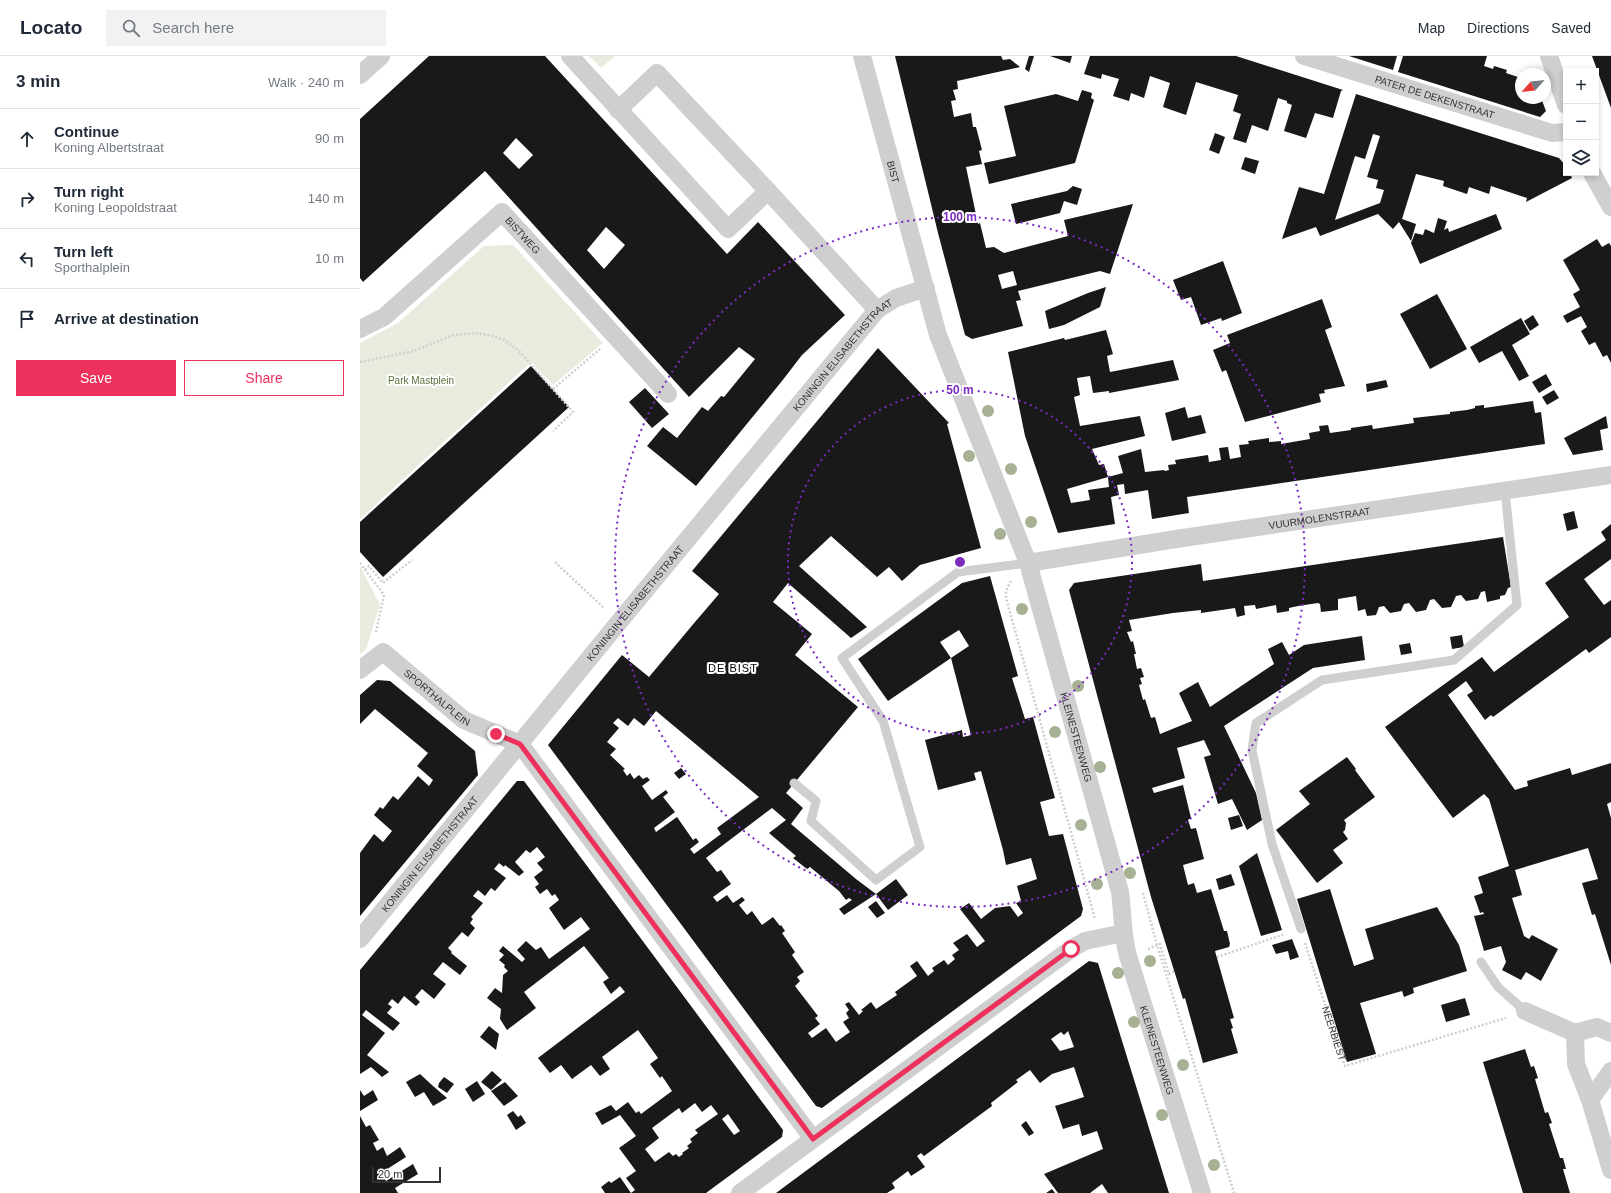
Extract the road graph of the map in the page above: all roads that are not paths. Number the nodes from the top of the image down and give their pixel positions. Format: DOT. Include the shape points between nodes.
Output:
graph roads {
  1 [pos="381,56"];
  2 [pos="570,56"];
  3 [pos="862,56"];
  4 [pos="1304,56"];
  5 [pos="1549,56"];
  6 [pos="360,75"];
  7 [pos="1566,104"];
  8 [pos="618,110"];
  9 [pos="1563,132"];
  10 [pos="1594,176"];
  11 [pos="768,191"];
  12 [pos="1611,207"];
  13 [pos="926,288"];
  14 [pos="877,310"];
  15 [pos="360,329"];
  16 [pos="668,394"];
  17 [pos="1611,475"];
  18 [pos="1505,491"];
  19 [pos="1028,563"];
  20 [pos="360,670"];
  21 [pos="520,744"];
  22 [pos="794,783"];
  23 [pos="1300,929"];
  24 [pos="1123,933"];
  25 [pos="360,939"];
  26 [pos="1481,962"];
  27 [pos="1525,1011"];
  28 [pos="1576,1033"];
  29 [pos="1611,1033"];
  30 [pos="1611,1071"];
  31 [pos="1590,1100"];
  32 [pos="813,1139"];
  33 [pos="1611,1170"];
  34 [pos="740,1193"];
  35 [pos="1202,1193"];
  1 -- 6 [label="street"];
  2 -- 8 [label="street"];
  3 -- 13 [label="street, BIST"];
  4 -- 9 [label="street, PATER DE DEKENSTRAAT" via="1552,133"];
  5 -- 7 [label="street"];
  8 -- 11 [label="street" via="657,73"];
  8 -- 11 [label="street" via="728,229"];
  10 -- 12 [label="street"];
  11 -- 14 [label="street"];
  13 -- 14 [label="street, KONINGIN ELISABETHSTRAAT" via="896,298"];
  13 -- 19 [label="street, KLEINESTEENWEG" via="938,335"];
  14 -- 21 [label="street, KONINGIN ELISABETHSTRAAT"];
  15 -- 16 [label="street, BISTWEG" via="384,317 502,212"];
  17 -- 18 [label="street, VUURMOLENSTRAAT"];
  18 -- 19 [label="street, VUURMOLENSTRAAT"];
  18 -- 23 [label="lane" via="1517,606 1454,660 1322,680 1256,723 1252,750 1270,837"];
  19 -- 22 [label="lane" via="958,572 842,658 883,721 920,847 876,880 810,821 816,801"];
  19 -- 24 [label="street, KLEINESTEENWEG" via="1120,892"];
  20 -- 21 [label="street, SPORTHALPLEIN" via="383,652 464,720"];
  21 -- 25 [label="street, KONINGIN ELISABETHSTRAAT"];
  21 -- 32 [label="street"];
  24 -- 32 [label="street" via="1085,941 1063,954"];
  24 -- 35 [label="street, KLEINESTEENWEG"];
  26 -- 27 [label="lane" via="1498,987"];
  27 -- 28 [label="street"];
  28 -- 29 [label="street" via="1597,1027"];
  28 -- 31 [label="street" via="1576,1064"];
  30 -- 31 [label="street"];
  31 -- 33 [label="street"];
  32 -- 34 [label="street"];
}
